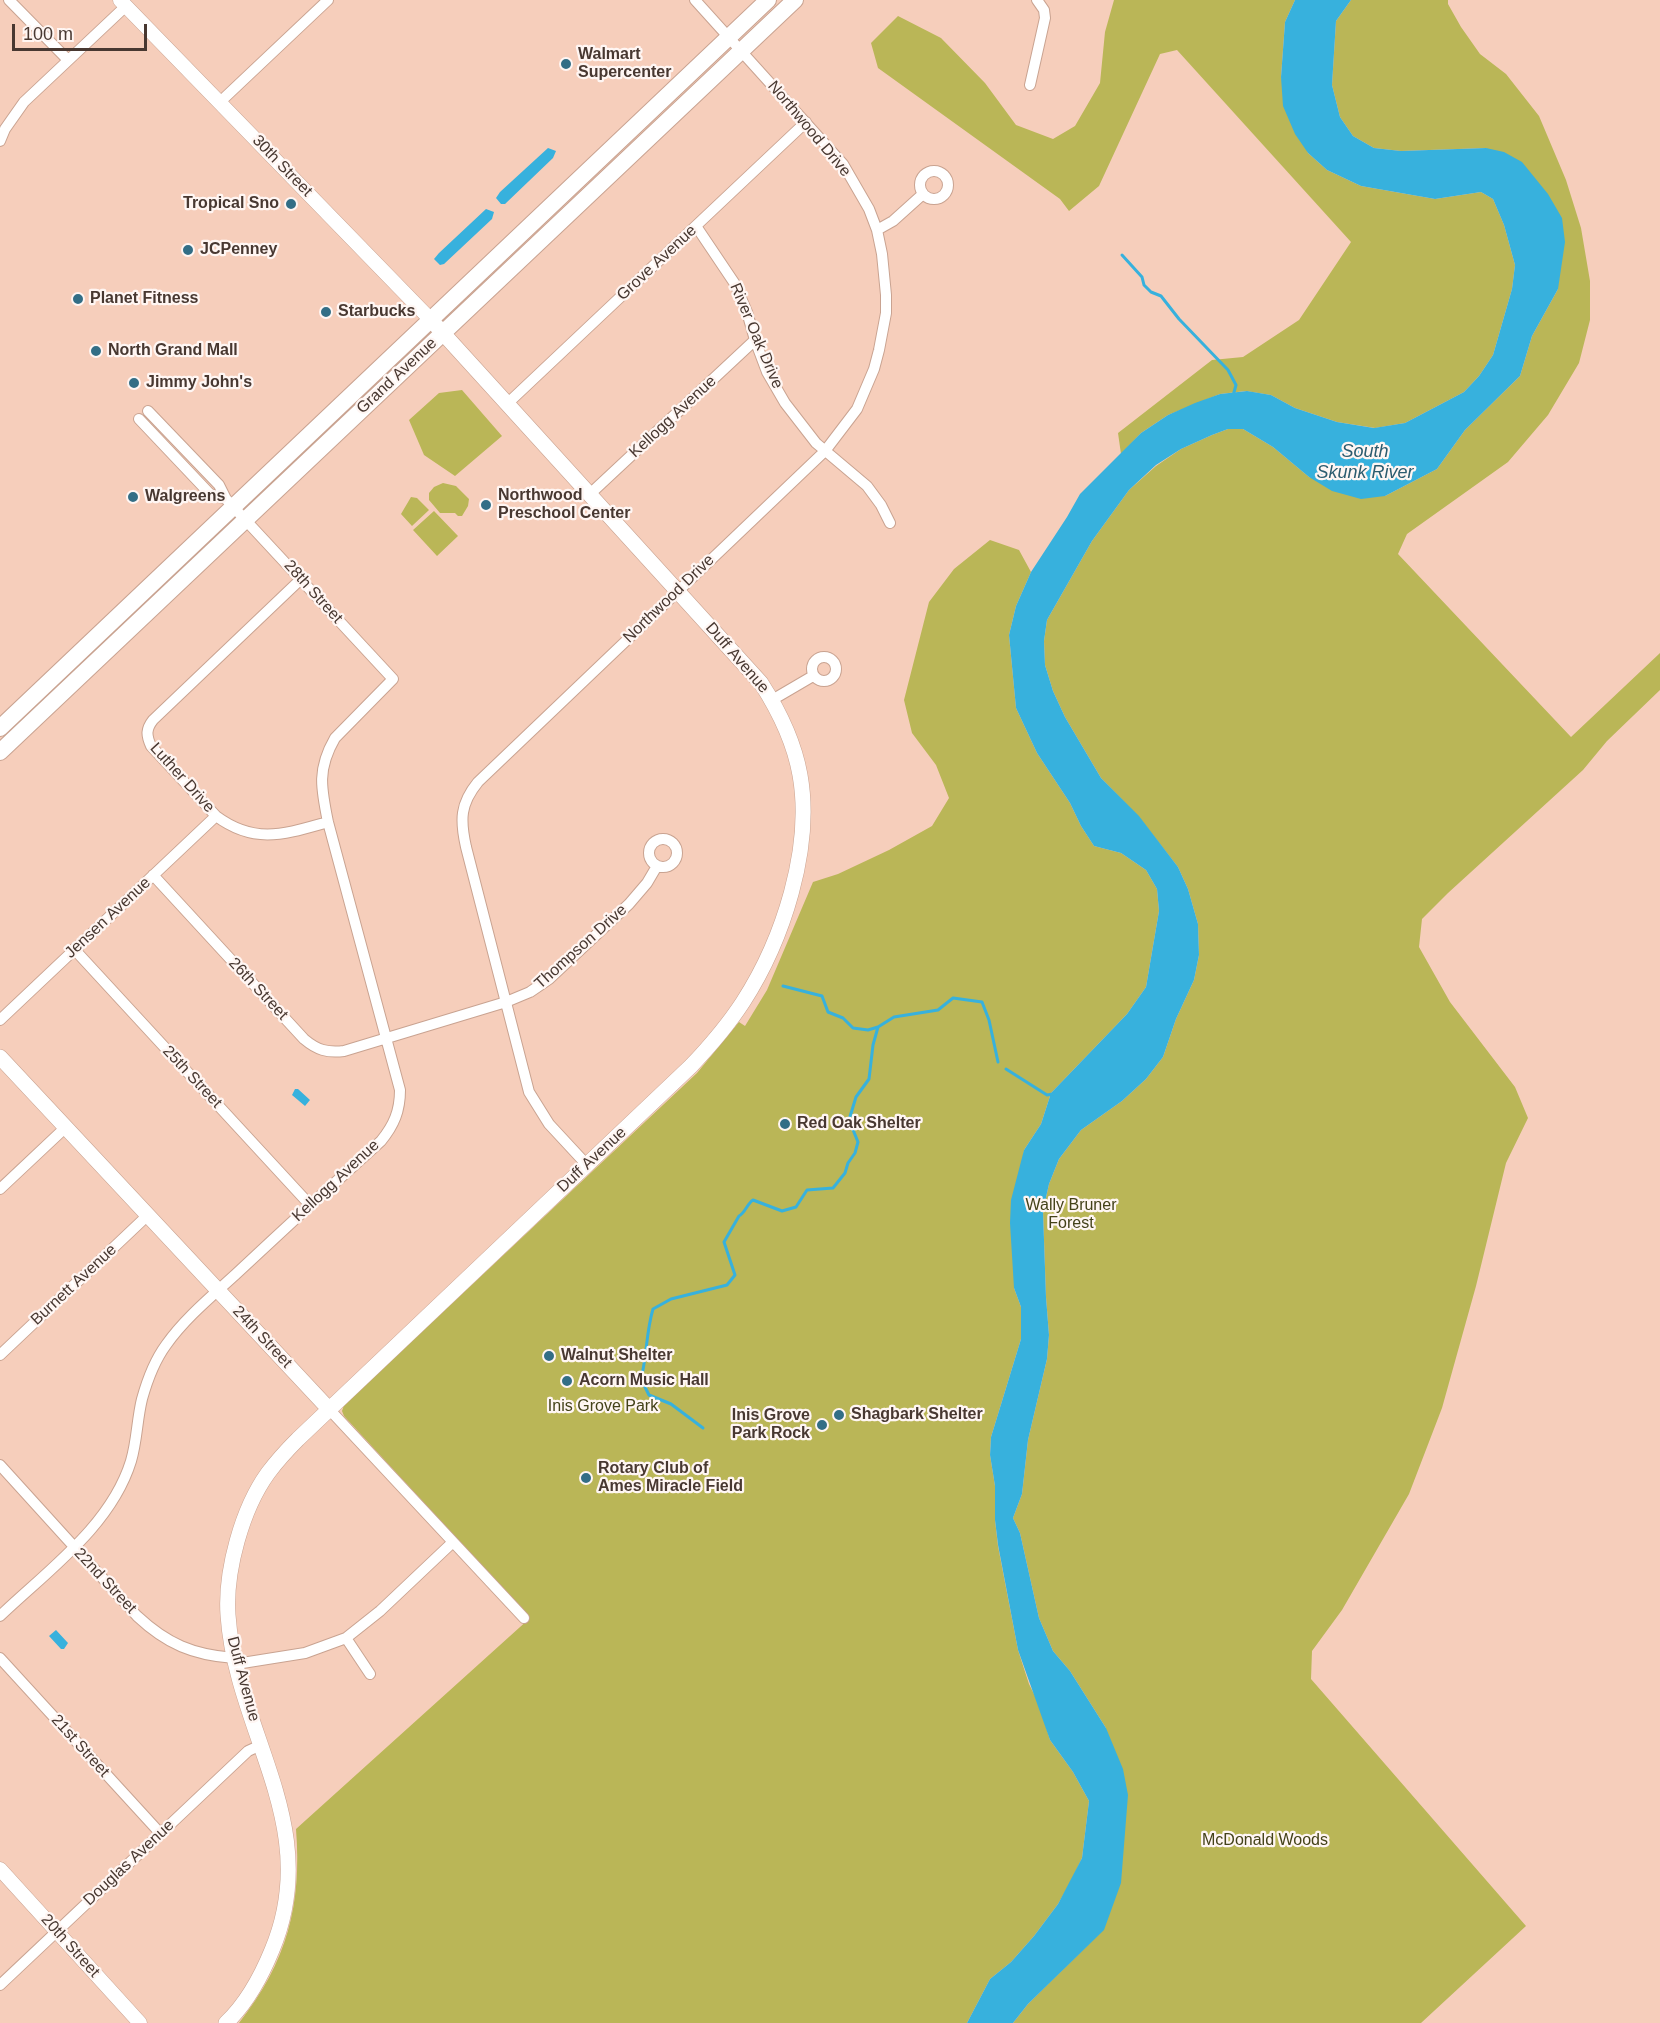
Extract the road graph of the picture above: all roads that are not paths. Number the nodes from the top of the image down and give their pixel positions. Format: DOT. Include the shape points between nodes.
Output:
graph roads {
  1 [pos="9,0"];
  2 [pos="328,0"];
  3 [pos="695,0"];
  4 [pos="768,0"];
  5 [pos="795,0"];
  6 [pos="1037,0"];
  7 [pos="123,3"];
  8 [pos="729,37"];
  9 [pos="741,50"];
  10 [pos="68,60"];
  11 [pos="1030,85"];
  12 [pos="220,102"];
  13 [pos="806,122"];
  14 [pos="0,141"];
  15 [pos="923,194"];
  16 [pos="696,226"];
  17 [pos="877,230"];
  18 [pos="431,320"];
  19 [pos="444,332"];
  20 [pos="755,340"];
  21 [pos="508,403"];
  22 [pos="148,411"];
  23 [pos="139,419"];
  24 [pos="825,451"];
  25 [pos="590,495"];
  26 [pos="229,502"];
  27 [pos="245,518"];
  28 [pos="890,523"];
  29 [pos="301,579"];
  30 [pos="677,591"];
  31 [pos="813,676"];
  32 [pos="393,679"];
  33 [pos="772,700"];
  34 [pos="0,728"];
  35 [pos="0,752"];
  36 [pos="216,816"];
  37 [pos="328,822"];
  38 [pos="657,866"];
  39 [pos="153,875"];
  40 [pos="74,949"];
  41 [pos="506,1002"];
  42 [pos="0,1020"];
  43 [pos="385,1038"];
  44 [pos="0,1056"];
  45 [pos="66,1127"];
  46 [pos="587,1165"];
  47 [pos="0,1189"];
  48 [pos="310,1204"];
  49 [pos="148,1215"];
  50 [pos="218,1290"];
  51 [pos="0,1355"];
  52 [pos="328,1408"];
  53 [pos="0,1466"];
  54 [pos="453,1542"];
  55 [pos="73,1547"];
  56 [pos="0,1616"];
  57 [pos="524,1618"];
  58 [pos="345,1638"];
  59 [pos="0,1658"];
  60 [pos="235,1661"];
  61 [pos="370,1674"];
  62 [pos="261,1745"];
  63 [pos="160,1833"];
  64 [pos="0,1869"];
  65 [pos="56,1932"];
  66 [pos="0,1985"];
  67 [pos="140,2023"];
  68 [pos="226,2023"];
  1 -- 10 [label="street"];
  2 -- 12 [label="street"];
  3 -- 8 [label="street, Northwood Drive"];
  4 -- 8 [label="main road, Grand Avenue"];
  5 -- 9 [label="main road, Grand Avenue"];
  6 -- 11 [label="street" via="1045,18"];
  7 -- 10 [label="street"];
  7 -- 12 [label="street, 30th Street"];
  8 -- 9 [label="street, Northwood Drive"];
  8 -- 18 [label="main road, Grand Avenue"];
  9 -- 13 [label="street, Northwood Drive"];
  9 -- 19 [label="main road, Grand Avenue"];
  10 -- 14 [label="street" via="24,102"];
  12 -- 18 [label="street, 30th Street"];
  13 -- 16 [label="street, Grove Avenue"];
  13 -- 17 [label="street, Northwood Drive" via="843,164"];
  15 -- 17 [label="street"];
  16 -- 20 [label="street, River Oak Drive" via="735,284"];
  16 -- 21 [label="street, Grove Avenue"];
  17 -- 24 [label="street, Northwood Drive" via="886,295 879,350 857,409"];
  18 -- 19 [label="main road, 30th Street"];
  18 -- 26 [label="main road, Grand Avenue"];
  19 -- 21 [label="main road, Duff Avenue"];
  19 -- 27 [label="main road, Grand Avenue"];
  20 -- 24 [label="street, River Oak Drive" via="785,403"];
  20 -- 25 [label="street, Kellogg Avenue"];
  21 -- 25 [label="main road, Duff Avenue"];
  22 -- 26 [label="street" via="219,485"];
  23 -- 26 [label="street" via="210,494"];
  24 -- 28 [label="street, River Oak Drive" via="867,486"];
  24 -- 30 [label="street, Northwood Drive"];
  25 -- 30 [label="main road, Duff Avenue"];
  26 -- 27 [label="street, 28th Street"];
  26 -- 34 [label="main road, Grand Avenue"];
  27 -- 29 [label="street, 28th Street"];
  27 -- 35 [label="main road, Grand Avenue"];
  29 -- 32 [label="street, 28th Street"];
  29 -- 36 [label="street, Luther Drive" via="147,727 151,746"];
  30 -- 33 [label="main road, Duff Avenue"];
  30 -- 41 [label="street, Northwood Drive" via="478,782 465,802 463,830"];
  31 -- 33 [label="street"];
  32 -- 37 [label="street, Kellogg Avenue" via="342,728 328,750 321,774"];
  33 -- 46 [label="main road, Duff Avenue" via="790,736 803,796 798,864 780,926 760,972 720,1035"];
  36 -- 37 [label="street, Luther Drive" via="228,825 258,835 287,833"];
  36 -- 39 [label="street, Jensen Avenue"];
  37 -- 43 [label="street, Kellogg Avenue"];
  38 -- 41 [label="street, Thompson Drive" via="629,904 549,979"];
  39 -- 40 [label="street, Jensen Avenue"];
  39 -- 43 [label="street, 26th Street" via="314,1047 344,1052"];
  40 -- 42 [label="street, Jensen Avenue"];
  40 -- 48 [label="street, 25th Street"];
  41 -- 43 [label="street, Thompson Drive"];
  41 -- 46 [label="street, Northwood Drive" via="529,1092 549,1124"];
  43 -- 48 [label="street, Kellogg Avenue" via="400,1090 397,1117 381,1141"];
  44 -- 45 [label="main road, 24th Street"];
  45 -- 47 [label="street"];
  45 -- 49 [label="main road, 24th Street"];
  46 -- 52 [label="main road, Duff Avenue"];
  48 -- 50 [label="street, Kellogg Avenue"];
  49 -- 50 [label="main road, 24th Street"];
  49 -- 51 [label="street, Burnett Avenue"];
  50 -- 52 [label="main road, 24th Street"];
  50 -- 55 [label="street, Kellogg Avenue" via="165,1345 142,1399 127,1470 109,1507"];
  52 -- 54 [label="street, 24th Street"];
  52 -- 60 [label="main road, Duff Avenue" via="267,1474 241,1530 229,1586 228,1613"];
  53 -- 55 [label="street, 22nd Street"];
  54 -- 57 [label="street, 24th Street"];
  54 -- 58 [label="street, 22nd Street"];
  55 -- 56 [label="street, Kellogg Avenue"];
  55 -- 60 [label="street, 22nd Street" via="137,1616 163,1638 197,1653"];
  58 -- 60 [label="street, 22nd Street" via="305,1653"];
  58 -- 61 [label="street"];
  59 -- 63 [label="street, 21st Street"];
  60 -- 62 [label="main road, Duff Avenue"];
  62 -- 63 [label="street, Douglas Avenue" via="248,1751"];
  62 -- 68 [label="main road, Duff Avenue" via="287,1836 285,1904 278,1936 259,1978"];
  63 -- 65 [label="street, Douglas Avenue"];
  64 -- 65 [label="street, 20th Street"];
  65 -- 66 [label="street, Douglas Avenue"];
  65 -- 67 [label="street, 20th Street"];
}
